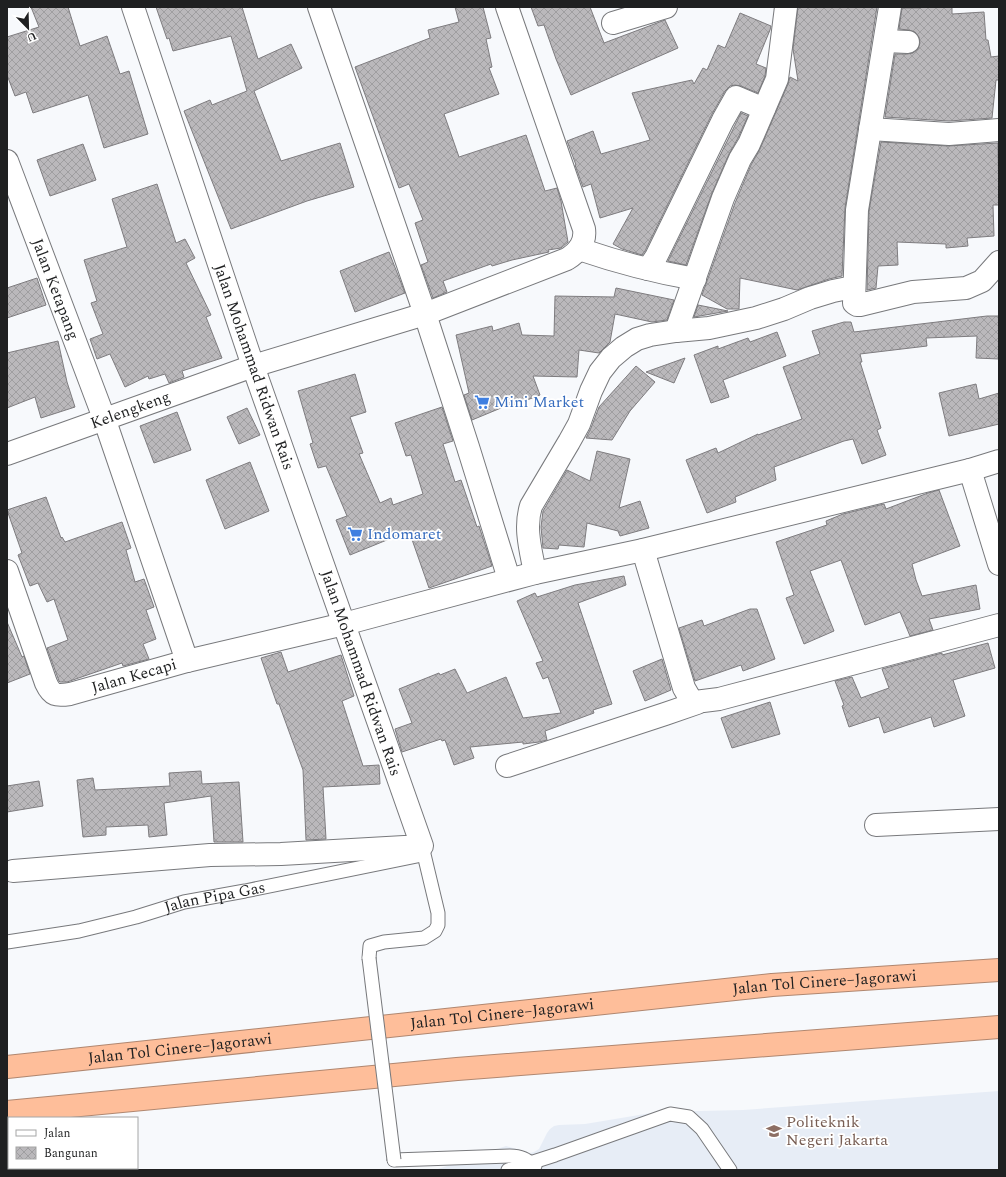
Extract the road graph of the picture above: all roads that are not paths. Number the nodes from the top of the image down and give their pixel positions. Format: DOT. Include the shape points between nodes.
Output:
graph roads {
  1 [pos="133,7"];
  2 [pos="319,7"];
  3 [pos="507,7"];
  4 [pos="666,7"];
  5 [pos="786,7"];
  6 [pos="890,7"];
  7 [pos="613,23"];
  8 [pos="885,41"];
  9 [pos="908,42"];
  10 [pos="764,109"];
  11 [pos="870,129"];
  12 [pos="999,130"];
  13 [pos="7,161"];
  14 [pos="579,249"];
  15 [pos="999,262"];
  16 [pos="648,269"];
  17 [pos="695,280"];
  18 [pos="853,287"];
  19 [pos="425,314"];
  20 [pos="676,330"];
  21 [pos="253,366"];
  22 [pos="104,418"];
  23 [pos="7,454"];
  24 [pos="999,461"];
  25 [pos="970,470"];
  26 [pos="643,550"];
  27 [pos="999,564"];
  28 [pos="7,571"];
  29 [pos="535,573"];
  30 [pos="509,579"];
  31 [pos="344,624"];
  32 [pos="999,625"];
  33 [pos="187,662"];
  34 [pos="697,703"];
  35 [pos="507,766"];
  36 [pos="999,819"];
  37 [pos="876,825"];
  38 [pos="423,850"];
  39 [pos="13,871"];
  40 [pos="7,942"];
  41 [pos="999,970"];
  42 [pos="999,1028"];
  43 [pos="7,1067"];
  44 [pos="7,1112"];
  45 [pos="536,1167"];
  46 [pos="508,1170"];
  47 [pos="730,1170"];
  1 -- 21 [label="street, Jalan Mohammad Ridwan Rais"];
  2 -- 19 [label="street"];
  3 -- 14 [label="street" via="584,230 584,242"];
  4 -- 7 [label="street"];
  5 -- 10 [label="street" via="776,79"];
  6 -- 8 [label="street"];
  8 -- 9 [label="street"];
  8 -- 11 [label="street"];
  10 -- 16 [label="street" via="736,98 722,120"];
  10 -- 17 [label="street" via="723,198"];
  11 -- 12 [label="street" via="949,134"];
  11 -- 18 [label="street" via="856,210"];
  13 -- 22 [label="street, Jalan Ketapang"];
  14 -- 16 [label="street"];
  14 -- 19 [label="street, Kelengkeng" via="567,259"];
  15 -- 18 [label="street" via="982,281 962,289 913,292 856,305 853,300"];
  16 -- 17 [label="street"];
  17 -- 20 [label="street"];
  18 -- 20 [label="street" via="825,293 756,318 709,328"];
  19 -- 21 [label="street, Kelengkeng"];
  19 -- 30 [label="street"];
  20 -- 29 [label="street" via="637,339 611,358 600,372 579,424 531,506 528,533"];
  21 -- 22 [label="street, Kelengkeng"];
  21 -- 31 [label="street, Jalan Mohammad Ridwan Rais"];
  22 -- 23 [label="street, Kelengkeng"];
  22 -- 33 [label="street, Jalan Kecapi"];
  24 -- 25 [label="street"];
  25 -- 26 [label="street"];
  25 -- 27 [label="street"];
  26 -- 29 [label="street"];
  26 -- 34 [label="street" via="684,688 691,700"];
  28 -- 33 [label="street, Jalan Kecapi" via="46,683 53,694 70,694"];
  29 -- 30 [label="street"];
  30 -- 31 [label="street"];
  31 -- 33 [label="street"];
  31 -- 38 [label="street, Jalan Mohammad Ridwan Rais"];
  32 -- 34 [label="street"];
  34 -- 35 [label="street"];
  36 -- 37 [label="street"];
  38 -- 39 [label="street, Jalan Pipa Gas" via="210,855"];
  38 -- 40 [label="lane, Jalan Pipa Gas" via="245,891 184,902 79,931"];
  38 -- 45 [label="lane, Jalan Mohammad Ridwan Rais, bridge" via="438,913 435,931 424,938 370,946 369,958 394,1160 514,1156 526,1158"];
  41 -- 43 [label="highway, Jalan Tol Cinere–Jagorawi" via="772,985"];
  42 -- 44 [label="highway" via="457,1069"];
  45 -- 46 [label="lane"];
  45 -- 47 [label="lane" via="670,1114 689,1117 702,1129"];
}
